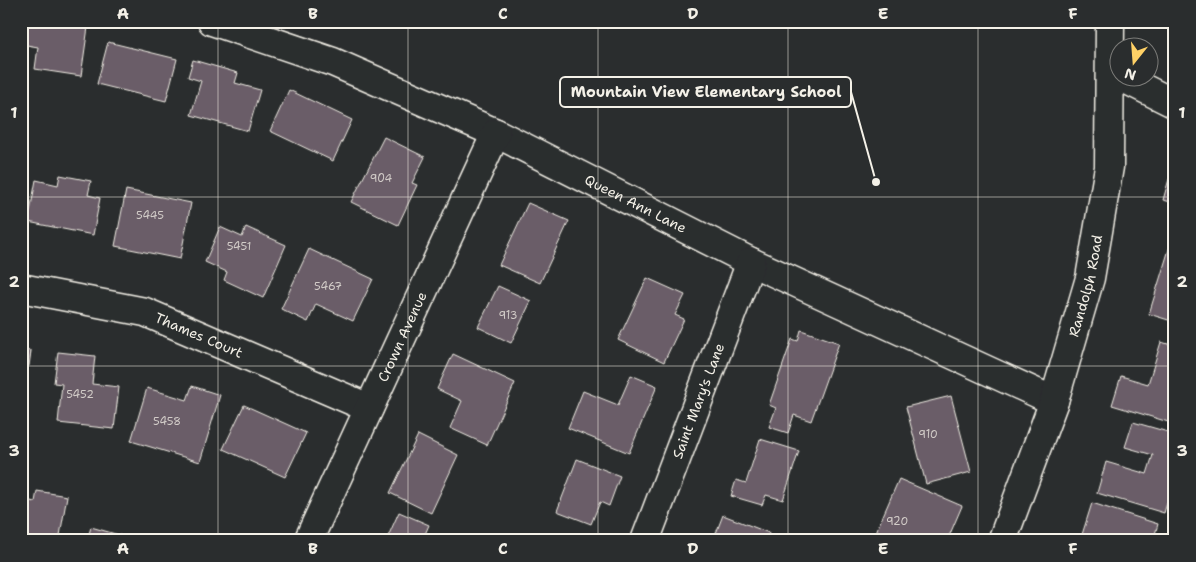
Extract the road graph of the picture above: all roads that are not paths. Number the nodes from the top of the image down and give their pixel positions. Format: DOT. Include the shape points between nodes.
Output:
graph roads {
  1 [pos="212,21"];
  2 [pos="1110,21"];
  3 [pos="1112,38"];
  4 [pos="1116,88"];
  5 [pos="1144,88"];
  6 [pos="1175,104"];
  7 [pos="496,133"];
  8 [pos="751,262"];
  9 [pos="21,288"];
  10 [pos="1054,401"];
  11 [pos="369,408"];
  12 [pos="308,541"];
  13 [pos="645,541"];
  14 [pos="1002,541"];
  1 -- 7 [label="street, Queen Ann Lane" via="333,62"];
  2 -- 3 [label="street, Randolph Road"];
  4 -- 10 [label="street, Randolph Road" via="1108,177 1090,278"];
  5 -- 6 [label="street"];
  7 -- 8 [label="street, Queen Ann Lane"];
  7 -- 11 [label="street, Crown Avenue"];
  8 -- 10 [label="street, Queen Ann Lane"];
  8 -- 13 [label="street, Saint Mary's Lane"];
  9 -- 11 [label="street, Thames Court" via="145,312"];
  10 -- 14 [label="street, Randolph Road"];
  11 -- 12 [label="street, Crown Avenue"];
}
